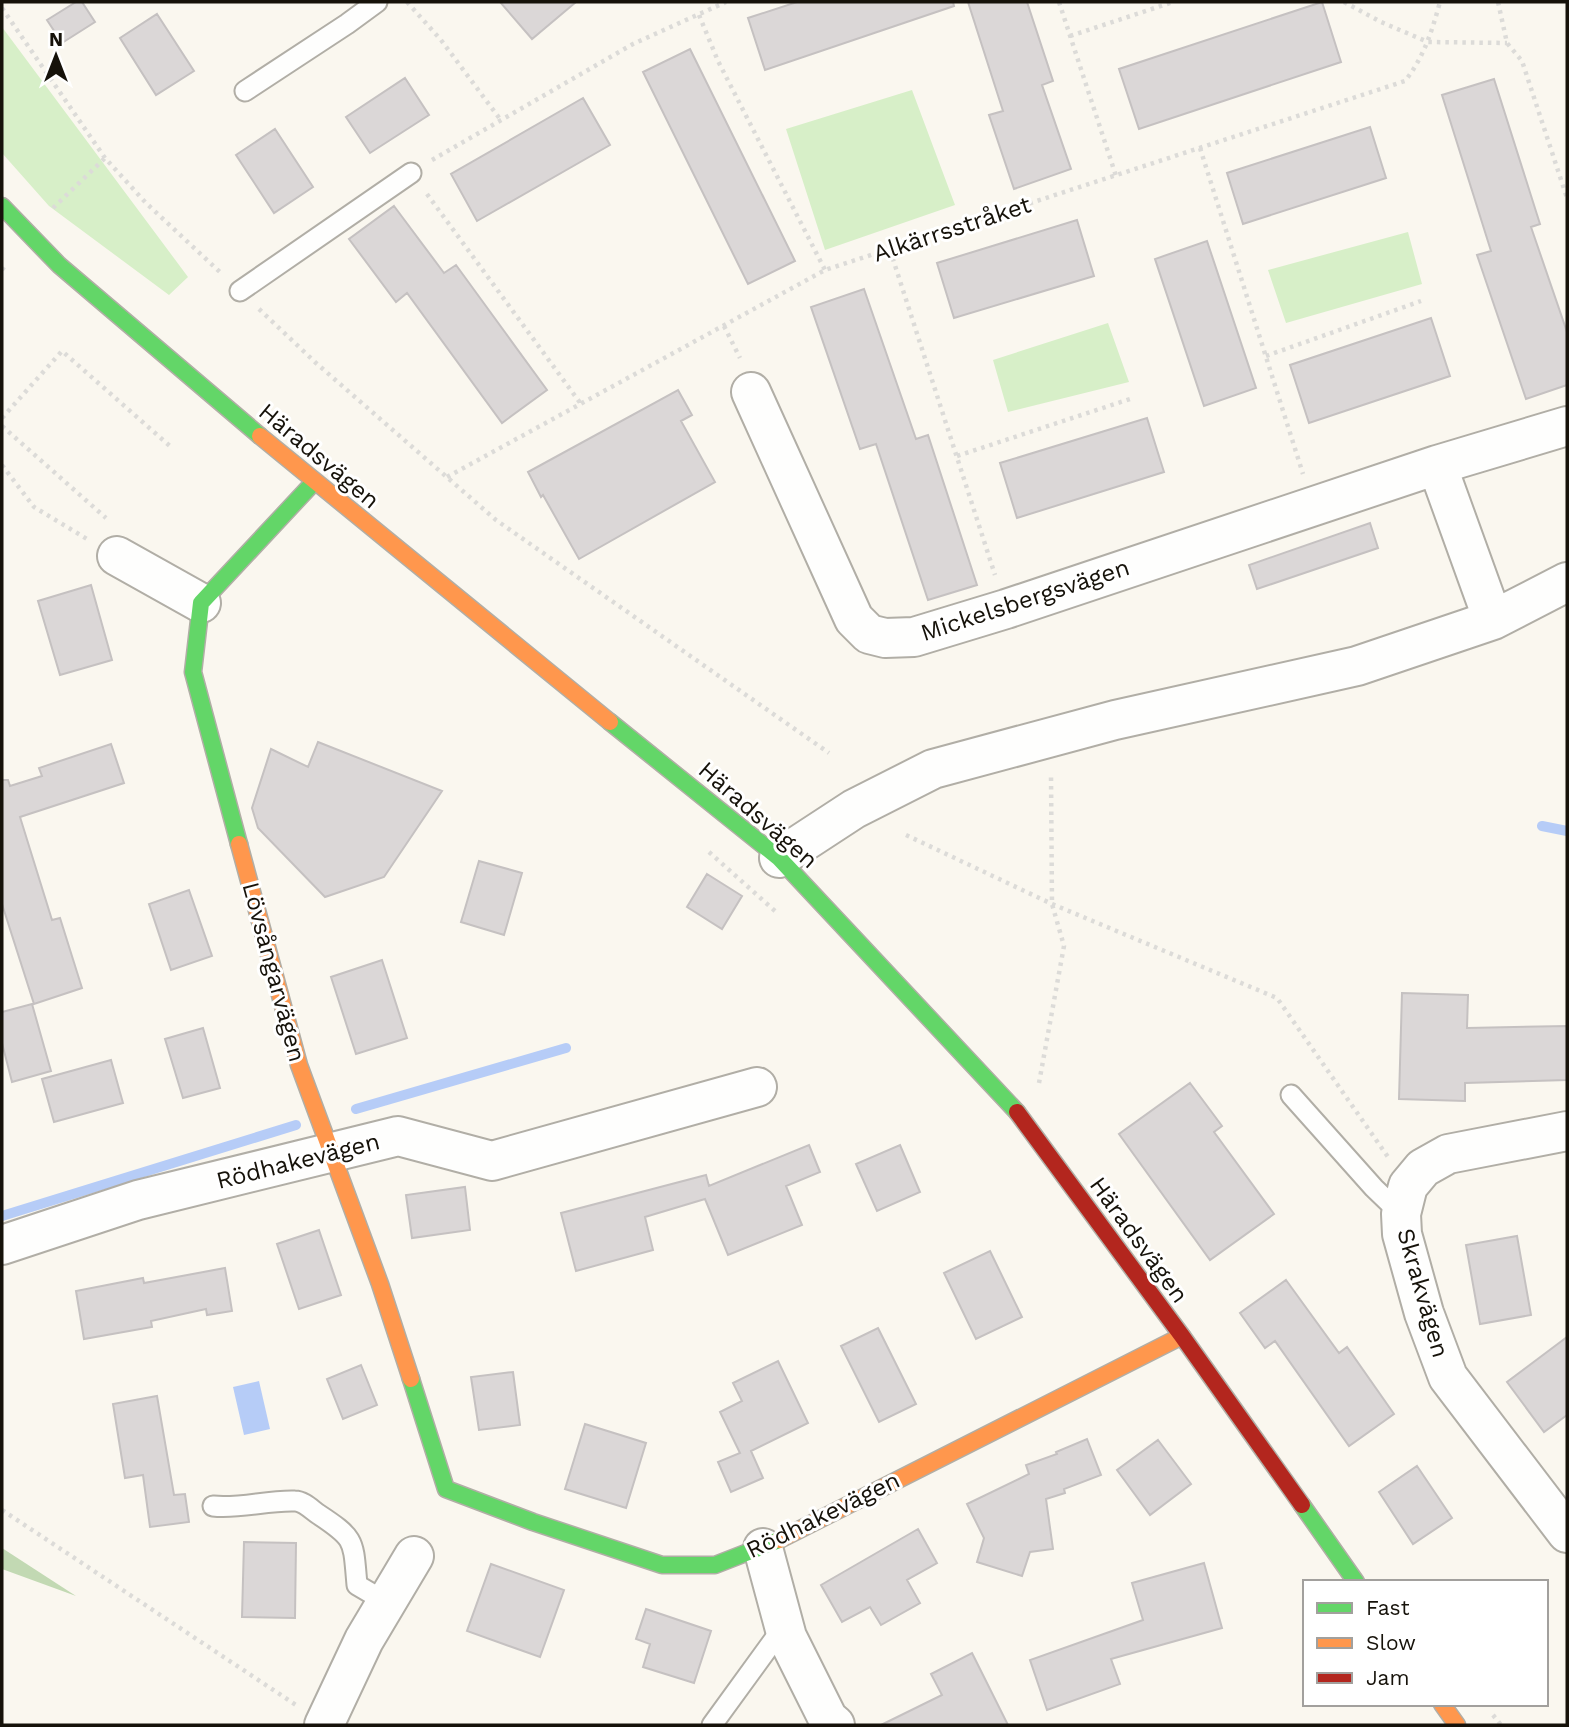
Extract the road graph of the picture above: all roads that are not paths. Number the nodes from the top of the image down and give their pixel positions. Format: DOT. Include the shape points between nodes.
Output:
graph roads {
  1 [pos="377,2"];
  2 [pos="245,91"];
  3 [pos="411,173"];
  4 [pos="2,206"];
  5 [pos="240,291"];
  6 [pos="751,392"];
  7 [pos="1567,426"];
  8 [pos="1437,464"];
  9 [pos="314,482"];
  10 [pos="117,556"];
  11 [pos="1567,582"];
  12 [pos="201,603"];
  13 [pos="1493,620"];
  14 [pos="779,858"];
  15 [pos="757,1087"];
  16 [pos="1291,1095"];
  17 [pos="1567,1131"];
  18 [pos="332,1153"];
  19 [pos="1405,1200"];
  20 [pos="2,1245"];
  21 [pos="1182,1336"];
  22 [pos="446,1489"];
  23 [pos="213,1506"];
  24 [pos="1567,1533"];
  25 [pos="763,1548"];
  26 [pos="414,1556"];
  27 [pos="1355,1580"];
  28 [pos="387,1601"];
  29 [pos="784,1626"];
  30 [pos="1444,1706"];
  31 [pos="325,1725"];
  32 [pos="712,1725"];
  33 [pos="835,1725"];
  34 [pos="1457,1725"];
  1 -- 2 [label="lane"];
  3 -- 5 [label="lane"];
  4 -- 9 [label="street, Häradsvägen" via="59,265"];
  6 -- 8 [label="street, Mickelsbergsvägen" via="854,619 869,634 885,638 914,637 1006,609"];
  7 -- 8 [label="street, Mickelsbergsvägen"];
  8 -- 13 [label="street"];
  9 -- 12 [label="street"];
  9 -- 14 [label="street, Häradsvägen"];
  10 -- 12 [label="street"];
  11 -- 13 [label="street"];
  12 -- 18 [label="street, Lövsångarvägen" via="193,671 299,1065"];
  13 -- 14 [label="street" via="1357,666 1115,720 933,769 854,809"];
  14 -- 21 [label="street, Häradsvägen" via="1014,1109"];
  15 -- 18 [label="street, Rödhakevägen" via="492,1161 398,1136"];
  16 -- 19 [label="lane" via="1374,1188"];
  17 -- 19 [label="street" via="1448,1154 1423,1168"];
  18 -- 20 [label="street, Rödhakevägen" via="138,1200"];
  18 -- 22 [label="street, Lövsångarvägen"];
  19 -- 24 [label="street, Skrakvägen" via="1402,1234 1448,1377"];
  21 -- 25 [label="street, Rödhakevägen"];
  21 -- 27 [label="street, Häradsvägen"];
  22 -- 25 [label="street, Rödhakevägen" via="662,1565 715,1565"];
  23 -- 28 [label="lane" via="299,1501 349,1536 357,1585"];
  25 -- 29 [label="street"];
  26 -- 28 [label="street"];
  28 -- 31 [label="street" via="363,1640"];
  29 -- 32 [label="lane"];
  29 -- 33 [label="street"];
  30 -- 34 [label="street"];
}
